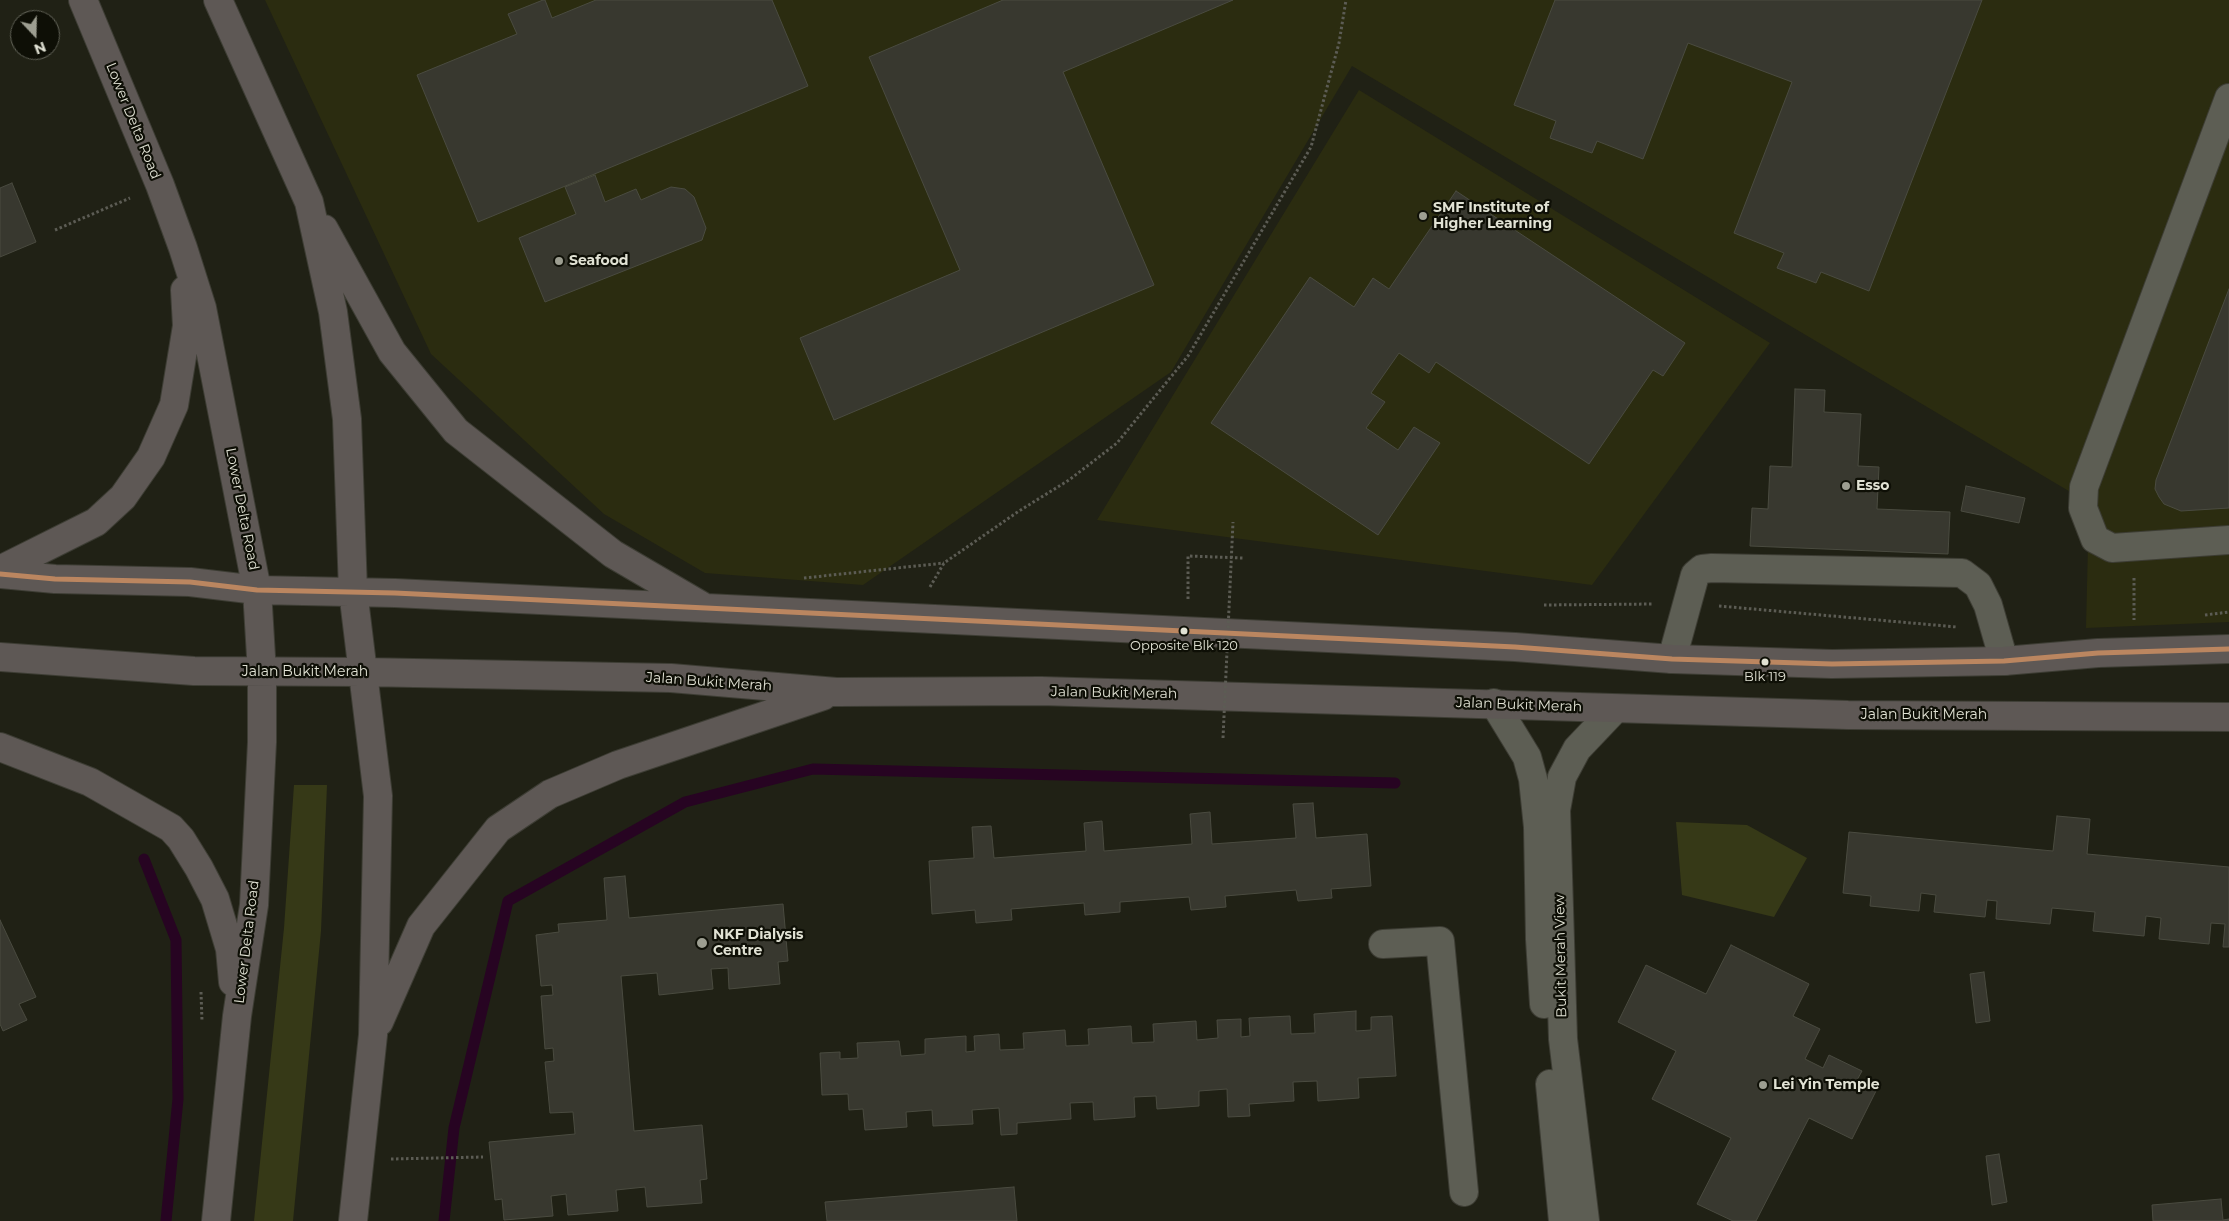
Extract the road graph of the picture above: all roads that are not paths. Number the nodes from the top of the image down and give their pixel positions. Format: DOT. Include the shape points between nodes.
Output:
graph roads {
  1 [pos="83,0"];
  2 [pos="218,0"];
  3 [pos="2229,98"];
  4 [pos="309,202"];
  5 [pos="183,248"];
  6 [pos="2229,540"];
  7 [pos="0,570"];
  8 [pos="0,574"];
  9 [pos="257,590"];
  10 [pos="352,591"];
  11 [pos="706,608"];
  12 [pos="2229,649"];
  13 [pos="0,657"];
  14 [pos="1672,659"];
  15 [pos="2004,661"];
  16 [pos="362,672"];
  17 [pos="262,673"];
  18 [pos="836,692"];
  19 [pos="1494,703"];
  20 [pos="1615,709"];
  21 [pos="2229,717"];
  22 [pos="0,747"];
  23 [pos="1382,944"];
  24 [pos="238,1016"];
  25 [pos="373,1035"];
  26 [pos="1569,1187"];
  27 [pos="1464,1192"];
  28 [pos="216,1221"];
  29 [pos="353,1221"];
  30 [pos="1563,1221"];
  31 [pos="1585,1221"];
  1 -- 5 [label="main road, Lower Delta Road"];
  2 -- 4 [label="main road"];
  3 -- 6 [label="street" via="2084,487 2083,508 2095,539 2112,548"];
  4 -- 10 [label="main road" via="333,312 347,419"];
  4 -- 11 [label="main road" via="392,352 456,430 613,554"];
  5 -- 7 [label="main road" via="187,326 174,405 151,457 123,497 96,522"];
  5 -- 9 [label="main road, Lower Delta Road" via="202,308"];
  8 -- 9 [label="main road" via="55,579 190,582"];
  9 -- 10 [label="main road"];
  9 -- 17 [label="main road, Lower Delta Road"];
  10 -- 11 [label="main road"];
  10 -- 16 [label="main road"];
  11 -- 14 [label="main road" via="1515,647"];
  12 -- 15 [label="main road" via="2098,653"];
  13 -- 17 [label="main road, Jalan Bukit Merah"];
  14 -- 15 [label="main road" via="1832,664"];
  14 -- 15 [label="street" via="1696,575 1702,569 1962,573 1978,585 1988,605"];
  16 -- 17 [label="main road, Jalan Bukit Merah"];
  16 -- 18 [label="main road, Jalan Bukit Merah" via="671,678"];
  16 -- 25 [label="main road" via="378,796"];
  17 -- 24 [label="main road, Lower Delta Road" via="254,905"];
  18 -- 19 [label="main road, Jalan Bukit Merah" via="1041,691"];
  18 -- 25 [label="main road" via="618,765 550,794 498,830 421,926"];
  19 -- 20 [label="main road, Jalan Bukit Merah"];
  19 -- 26 [label="street, Bukit Merah View" via="1527,757 1537,810 1540,939"];
  20 -- 21 [label="main road, Jalan Bukit Merah" via="1848,715"];
  20 -- 26 [label="street, Bukit Merah View" via="1577,749 1562,777 1556,810"];
  22 -- 24 [label="main road" via="90,782 171,828 181,839 215,899 230,949"];
  23 -- 27 [label="street" via="1440,941"];
  24 -- 28 [label="main road, Lower Delta Road"];
  25 -- 29 [label="main road"];
  26 -- 30 [label="street, Bukit Merah View"];
  26 -- 31 [label="street, Bukit Merah View"];
}
